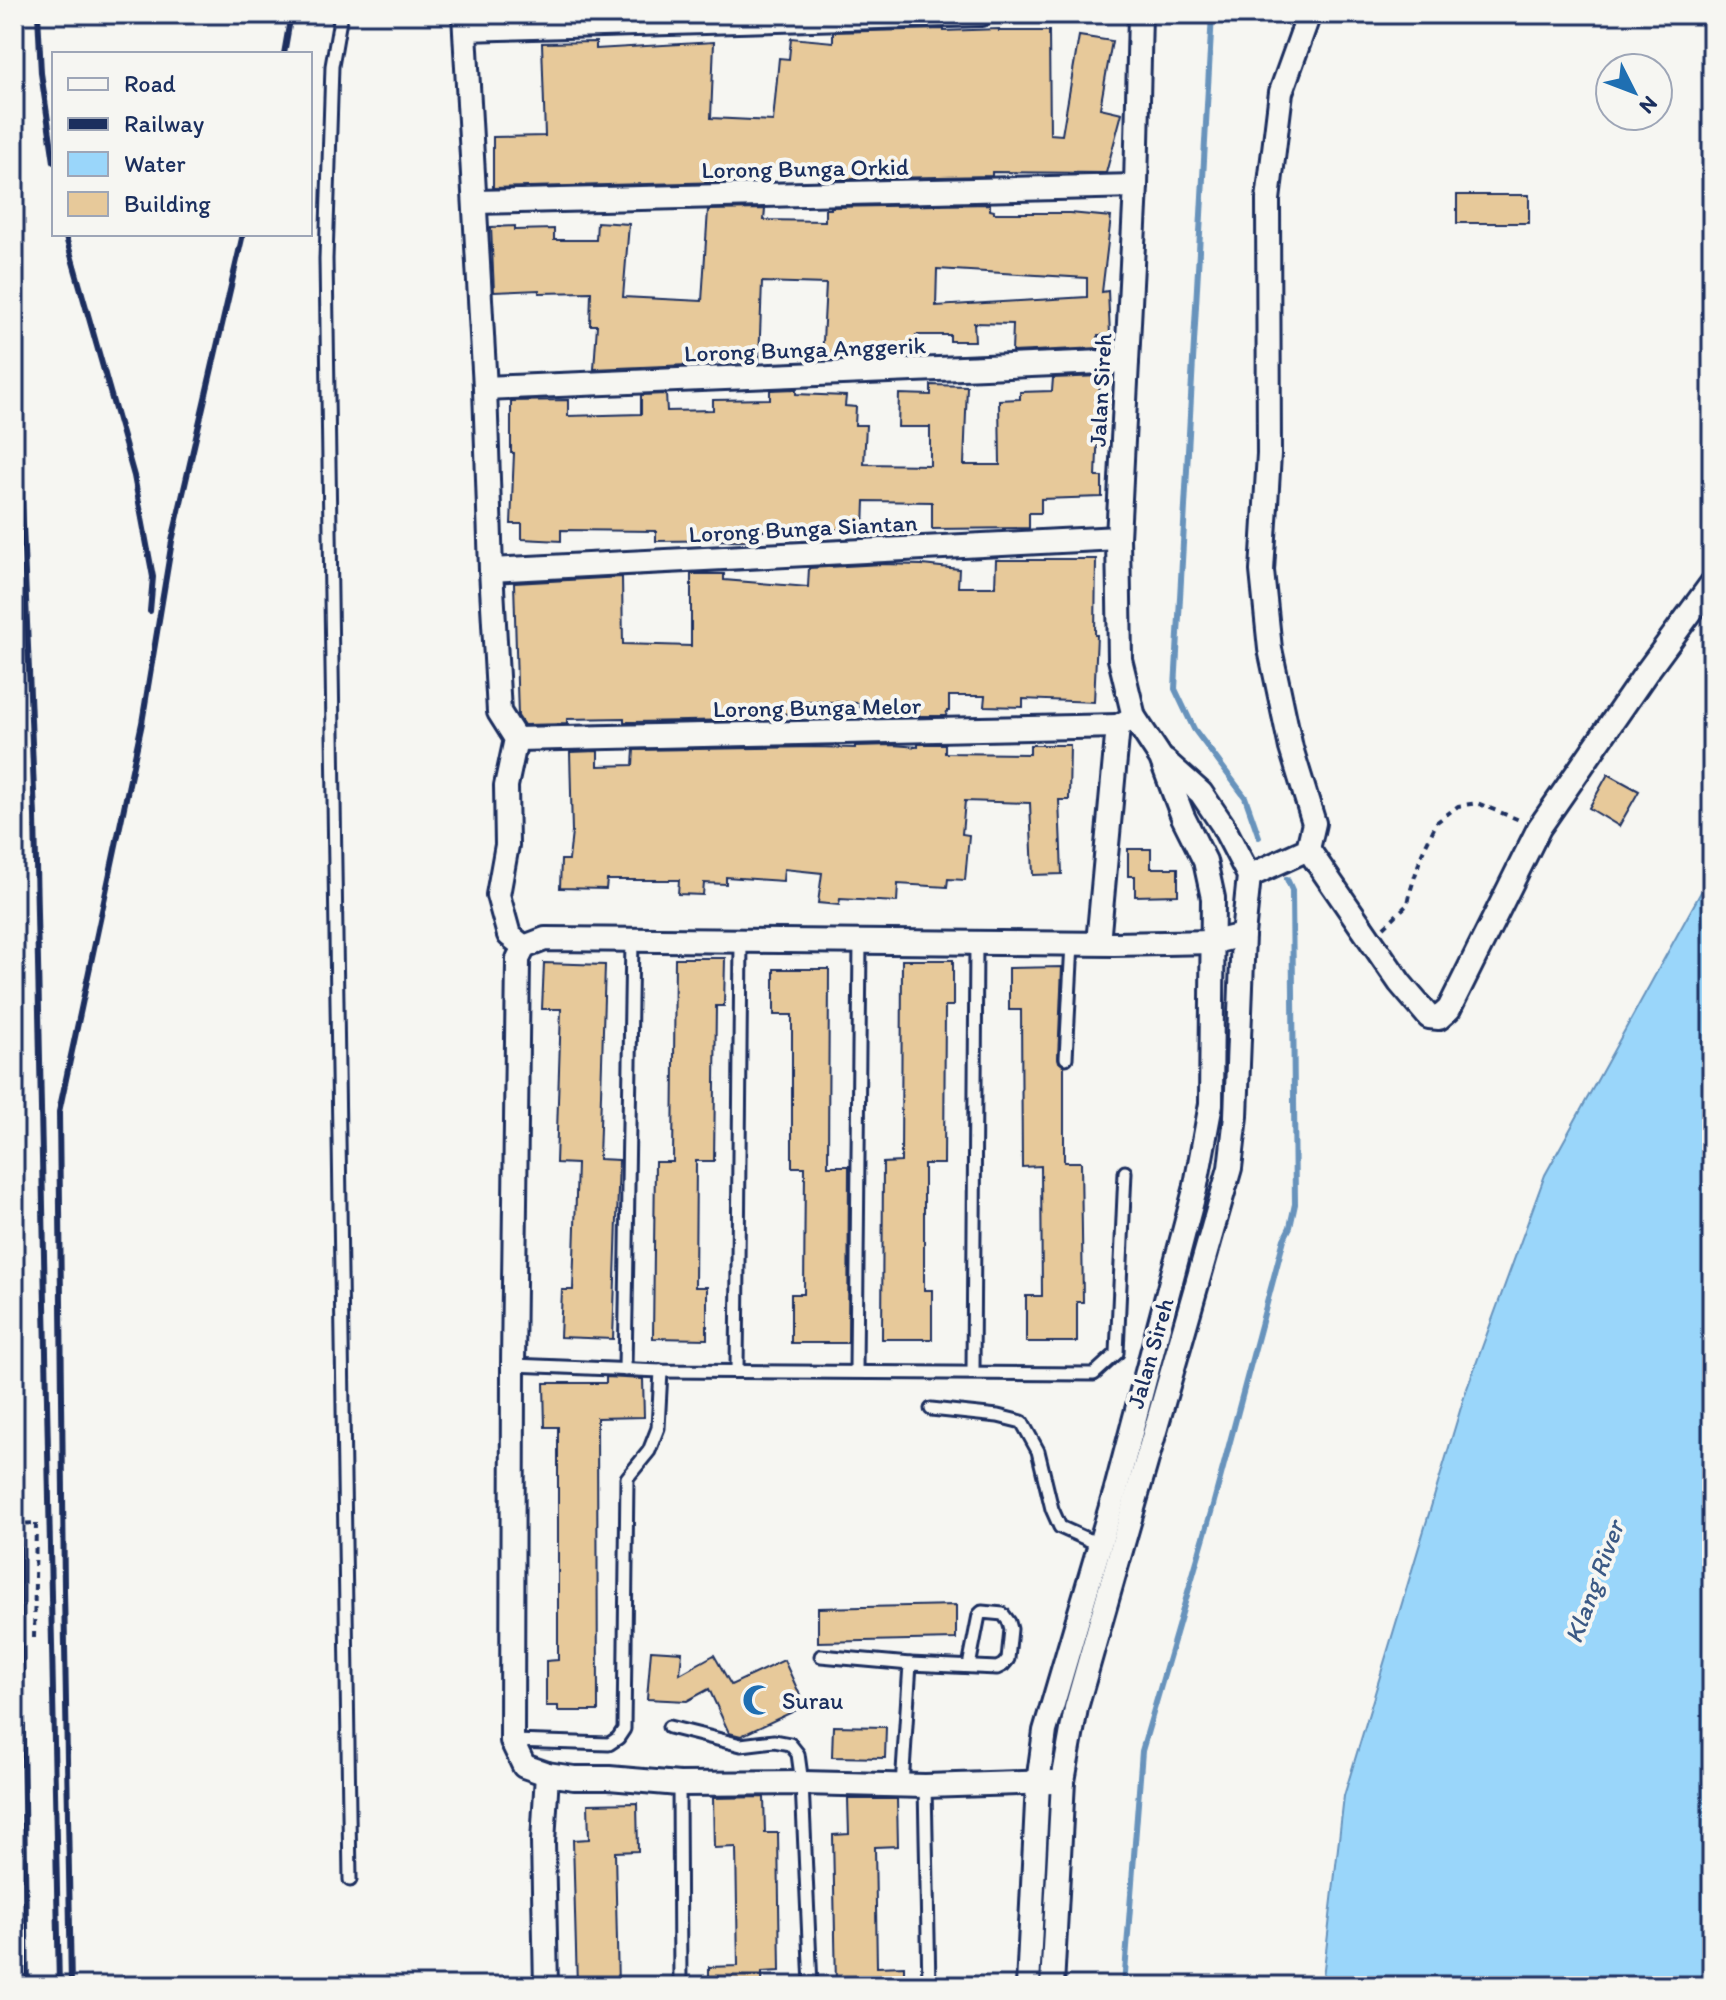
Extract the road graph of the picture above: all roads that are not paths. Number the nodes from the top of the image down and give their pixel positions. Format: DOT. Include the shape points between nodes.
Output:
graph roads {
  1 [pos="341,14"];
  2 [pos="981,14"];
  3 [pos="1140,14"];
  4 [pos="1309,14"];
  5 [pos="464,21"];
  6 [pos="1136,186"];
  7 [pos="475,202"];
  8 [pos="1127,361"];
  9 [pos="485,388"];
  10 [pos="1118,538"];
  11 [pos="491,570"];
  12 [pos="1712,583"];
  13 [pos="1126,721"];
  14 [pos="516,739"];
  15 [pos="1161,758"];
  16 [pos="1308,849"];
  17 [pos="1249,876"];
  18 [pos="1243,935"];
  19 [pos="632,940"];
  20 [pos="741,941"];
  21 [pos="860,941"];
  22 [pos="1214,942"];
  23 [pos="976,943"];
  24 [pos="1072,943"];
  25 [pos="1098,943"];
  26 [pos="524,947"];
  27 [pos="1066,1058"];
  28 [pos="1125,1172"];
  29 [pos="513,1365"];
  30 [pos="625,1370"];
  31 [pos="661,1371"];
  32 [pos="737,1371"];
  33 [pos="856,1371"];
  34 [pos="973,1372"];
  35 [pos="931,1409"];
  36 [pos="1100,1545"];
  37 [pos="821,1656"];
  38 [pos="910,1664"];
  39 [pos="969,1666"];
  40 [pos="669,1727"];
  41 [pos="512,1741"];
  42 [pos="547,1774"];
  43 [pos="1063,1781"];
  44 [pos="802,1783"];
  45 [pos="1038,1783"];
  46 [pos="679,1784"];
  47 [pos="902,1786"];
  48 [pos="925,1786"];
  49 [pos="350,1880"];
  50 [pos="546,1986"];
  51 [pos="680,1986"];
  52 [pos="811,1986"];
  53 [pos="929,1986"];
  54 [pos="1028,1986"];
  55 [pos="1052,1986"];
  1 -- 49 [label="lane" via="332,66 326,259"];
  2 -- 5 [label="street"];
  3 -- 6 [label="street, Jalan Sireh"];
  4 -- 16 [label="street" via="1281,92 1268,200 1269,454 1262,571 1270,649 1314,823"];
  5 -- 7 [label="street"];
  6 -- 7 [label="street, Lorong Bunga Orkid"];
  6 -- 8 [label="street, Jalan Sireh"];
  7 -- 9 [label="street"];
  8 -- 9 [label="street, Lorong Bunga Anggerik"];
  8 -- 10 [label="street, Jalan Sireh"];
  9 -- 11 [label="street"];
  10 -- 11 [label="street, Lorong Bunga Siantan"];
  10 -- 13 [label="street, Jalan Sireh"];
  11 -- 14 [label="street" via="499,712"];
  12 -- 16 [label="street" via="1539,828 1449,1009 1439,1018 1429,1017 1400,983"];
  13 -- 14 [label="street, Lorong Bunga Melor"];
  13 -- 15 [label="street, Jalan Sireh"];
  13 -- 25 [label="street"];
  14 -- 26 [label="street" via="506,786 507,845 498,895 509,935"];
  15 -- 17 [label="street, Jalan Sireh" via="1201,793"];
  15 -- 22 [label="street, Jalan Sireh" via="1205,861"];
  16 -- 17 [label="street"];
  17 -- 18 [label="street, Jalan Sireh"];
  18 -- 22 [label="street"];
  18 -- 43 [label="street, Jalan Sireh" via="1230,1168 1076,1708"];
  19 -- 20 [label="street"];
  19 -- 26 [label="street" via="545,939"];
  19 -- 30 [label="lane"];
  20 -- 21 [label="street"];
  20 -- 32 [label="lane"];
  21 -- 23 [label="street"];
  21 -- 33 [label="lane"];
  22 -- 25 [label="street"];
  22 -- 36 [label="street, Jalan Sireh" via="1211,1104 1203,1148"];
  23 -- 24 [label="street"];
  23 -- 34 [label="lane"];
  24 -- 25 [label="street"];
  24 -- 27 [label="lane"];
  26 -- 29 [label="street" via="518,959"];
  28 -- 34 [label="lane" via="1117,1353 1094,1374"];
  29 -- 30 [label="lane"];
  29 -- 41 [label="street"];
  30 -- 31 [label="lane"];
  31 -- 32 [label="lane"];
  31 -- 41 [label="lane" via="658,1428 649,1451 627,1478 624,1729 609,1744"];
  32 -- 33 [label="lane"];
  33 -- 34 [label="lane"];
  35 -- 36 [label="lane" via="1022,1422 1038,1451 1060,1527"];
  36 -- 45 [label="street, Jalan Sireh" via="1045,1731"];
  37 -- 38 [label="lane"];
  38 -- 39 [label="lane"];
  38 -- 47 [label="lane"];
  39 -- 39 [label="lane" via="997,1668 1008,1659 1011,1629 1003,1614 979,1615"];
  40 -- 44 [label="lane" via="741,1745 790,1744 798,1754"];
  41 -- 42 [label="street" via="524,1766"];
  42 -- 46 [label="street"];
  42 -- 50 [label="street"];
  43 -- 45 [label="street"];
  43 -- 55 [label="street, Jalan Sireh"];
  44 -- 46 [label="street"];
  44 -- 47 [label="street"];
  44 -- 52 [label="lane"];
  45 -- 48 [label="street"];
  45 -- 54 [label="street, Jalan Sireh"];
  46 -- 51 [label="lane"];
  47 -- 48 [label="street"];
  48 -- 53 [label="lane"];
}
